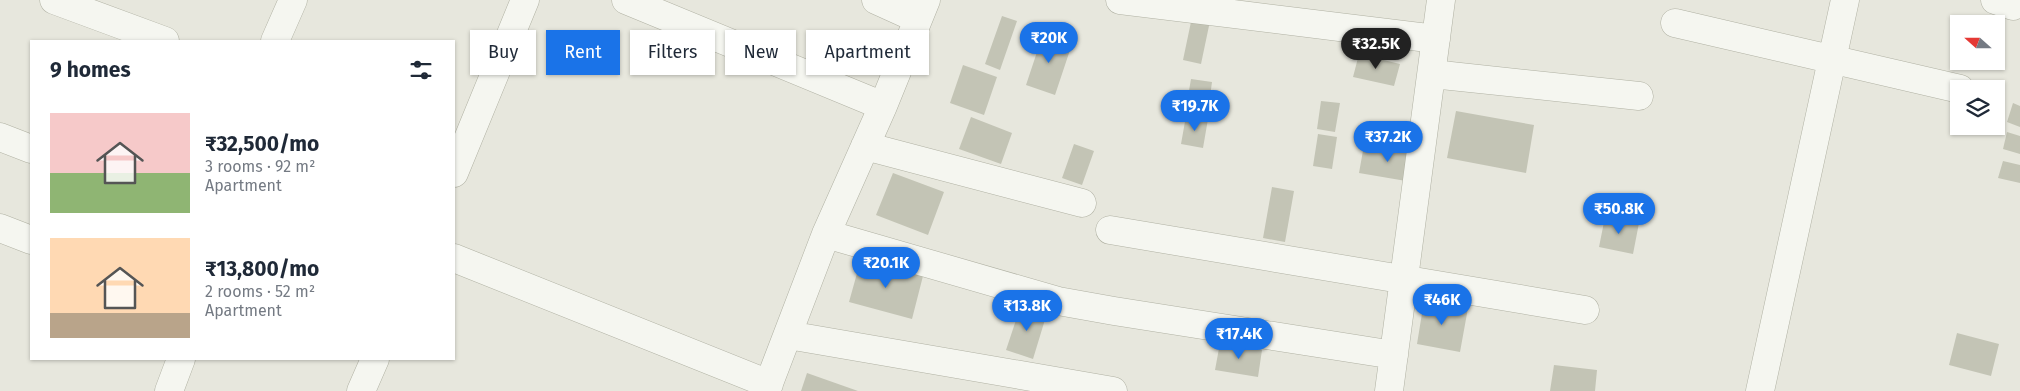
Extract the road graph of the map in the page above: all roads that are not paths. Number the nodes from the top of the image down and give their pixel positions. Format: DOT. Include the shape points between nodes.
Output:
graph roads {
  1 [pos="54,0"];
  2 [pos="293,0"];
  3 [pos="525,0"];
  4 [pos="626,0"];
  5 [pos="876,0"];
  6 [pos="1120,0"];
  7 [pos="1441,0"];
  8 [pos="1845,0"];
  9 [pos="922,9"];
  10 [pos="1675,23"];
  11 [pos="1436,39"];
  12 [pos="162,40"];
  13 [pos="275,40"];
  14 [pos="1832,59"];
  15 [pos="1432,74"];
  16 [pos="1950,87"];
  17 [pos="1639,96"];
  18 [pos="883,106"];
  19 [pos="0,137"];
  20 [pos="865,146"];
  21 [pos="30,149"];
  22 [pos="455,171"];
  23 [pos="1082,203"];
  24 [pos="0,228"];
  25 [pos="1110,230"];
  26 [pos="826,234"];
  27 [pos="30,240"];
  28 [pos="455,258"];
  29 [pos="1404,281"];
  30 [pos="1585,310"];
  31 [pos="788,335"];
  32 [pos="1394,355"];
  33 [pos="181,360"];
  34 [pos="375,360"];
  35 [pos="767,387"];
  36 [pos="169,391"];
  37 [pos="361,391"];
  38 [pos="1113,391"];
  39 [pos="1390,391"];
  40 [pos="1760,391"];
  1 -- 12 [label="street"];
  2 -- 13 [label="street"];
  3 -- 22 [label="street"];
  4 -- 18 [label="street"];
  5 -- 9 [label="street"];
  6 -- 11 [label="street"];
  7 -- 11 [label="street"];
  8 -- 14 [label="street"];
  9 -- 18 [label="street"];
  10 -- 14 [label="street"];
  11 -- 15 [label="street"];
  14 -- 16 [label="street"];
  14 -- 40 [label="street"];
  15 -- 17 [label="street"];
  15 -- 29 [label="street"];
  18 -- 20 [label="street"];
  19 -- 21 [label="street"];
  20 -- 23 [label="street"];
  20 -- 26 [label="street"];
  24 -- 27 [label="street"];
  25 -- 29 [label="street"];
  26 -- 31 [label="street"];
  26 -- 32 [label="street" via="1058,301"];
  28 -- 35 [label="street"];
  29 -- 30 [label="street"];
  29 -- 32 [label="street"];
  31 -- 35 [label="street"];
  31 -- 38 [label="street"];
  32 -- 39 [label="street"];
  33 -- 36 [label="street"];
  34 -- 37 [label="street"];
}
